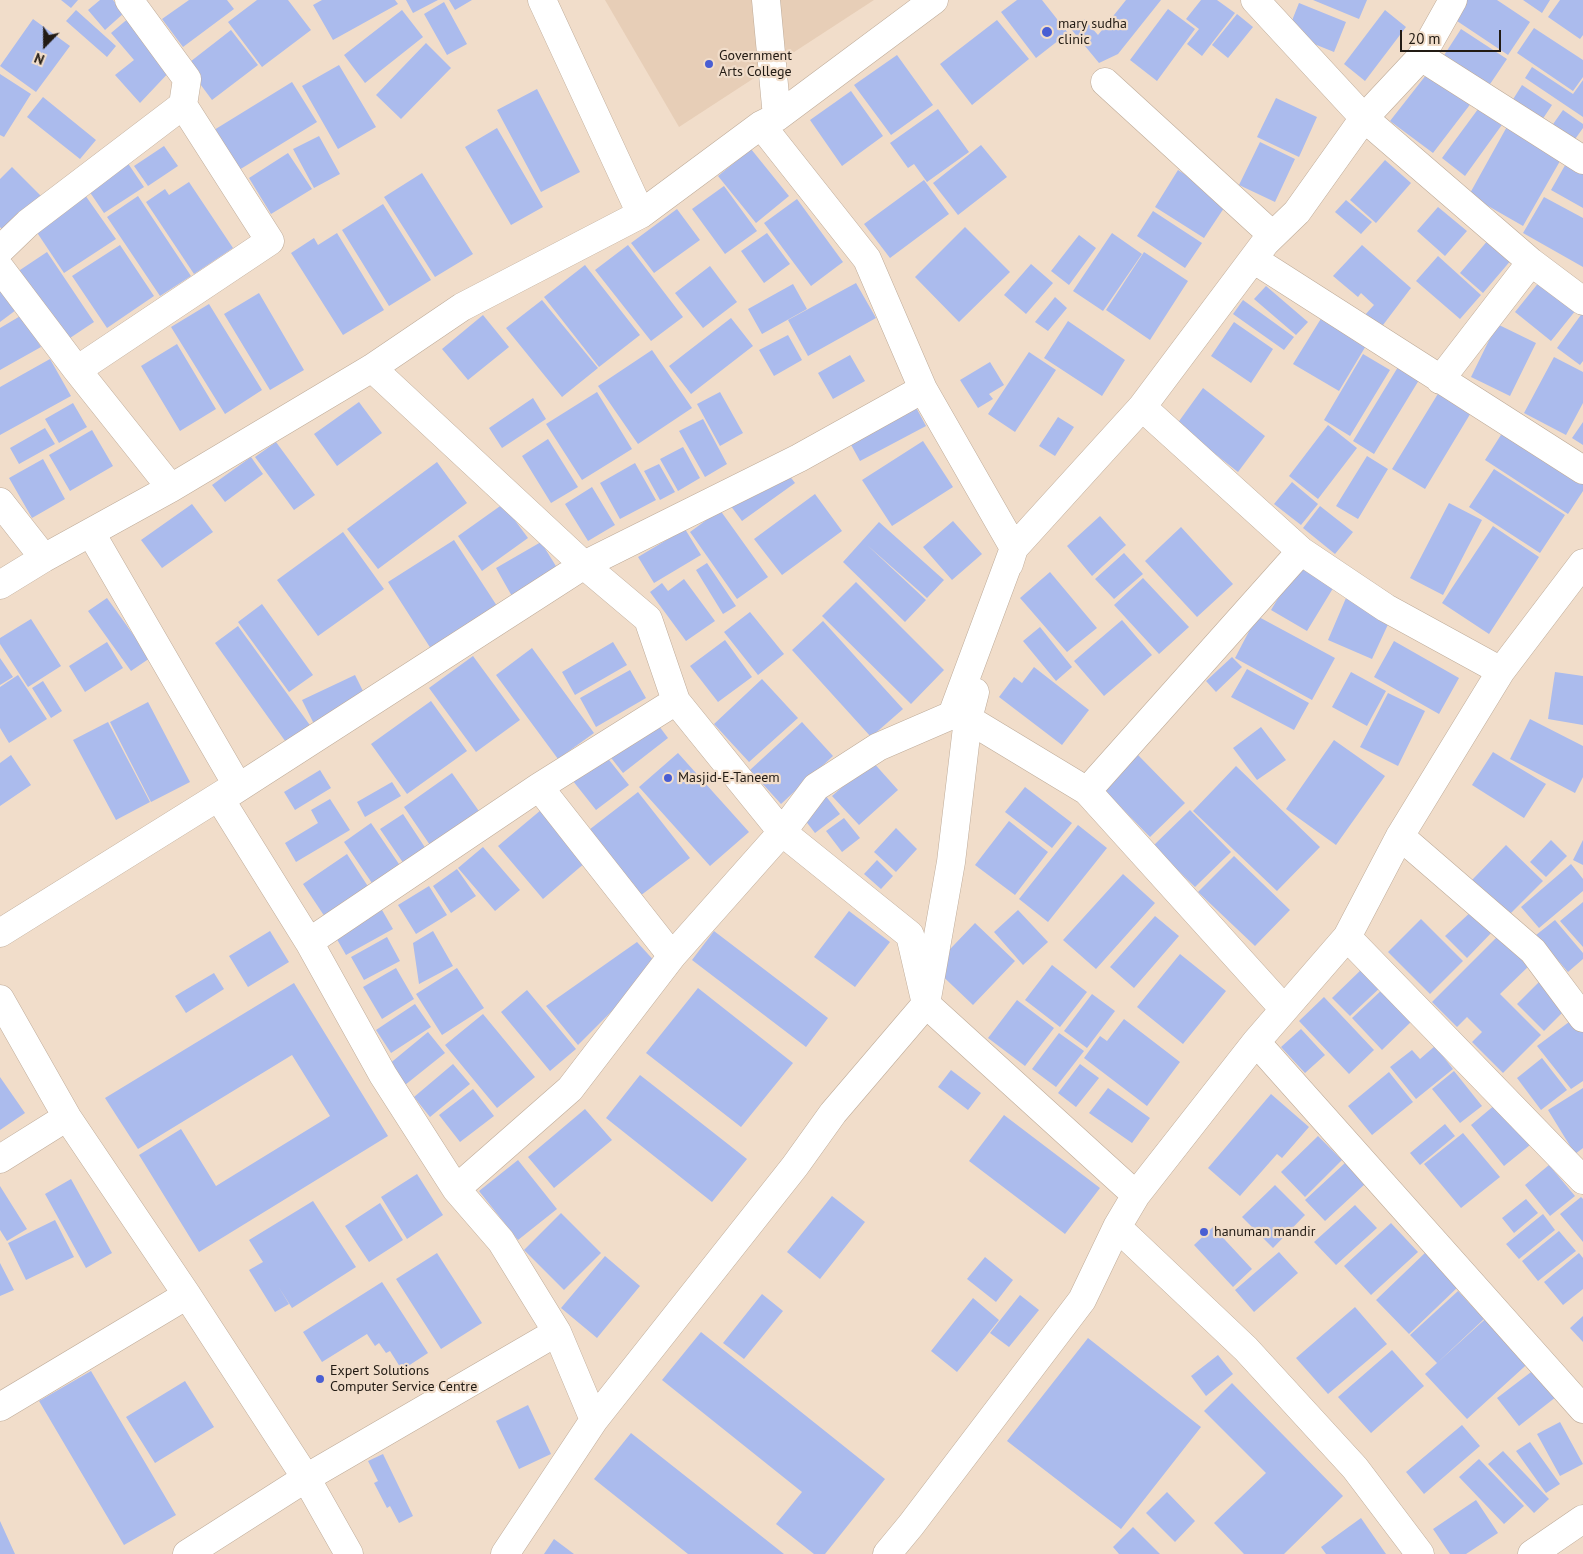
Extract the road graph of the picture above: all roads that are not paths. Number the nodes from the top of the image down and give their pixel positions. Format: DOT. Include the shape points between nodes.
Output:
graph roads {
  1 [pos="129,0"];
  2 [pos="542,0"];
  3 [pos="766,0"];
  4 [pos="934,0"];
  5 [pos="1254,0"];
  6 [pos="1453,0"];
  7 [pos="1420,56"];
  8 [pos="1105,82"];
  9 [pos="183,106"];
  10 [pos="1364,118"];
  11 [pos="769,121"];
  12 [pos="1583,160"];
  13 [pos="641,214"];
  14 [pos="0,250"];
  15 [pos="1259,251"];
  16 [pos="1531,262"];
  17 [pos="0,268"];
  18 [pos="1583,301"];
  19 [pos="372,368"];
  20 [pos="77,370"];
  21 [pos="1440,380"];
  22 [pos="923,389"];
  23 [pos="1142,407"];
  24 [pos="1583,470"];
  25 [pos="171,488"];
  26 [pos="0,502"];
  27 [pos="90,533"];
  28 [pos="1014,548"];
  29 [pos="1301,551"];
  30 [pos="44,558"];
  31 [pos="1583,563"];
  32 [pos="584,565"];
  33 [pos="0,585"];
  34 [pos="1501,671"];
  35 [pos="676,701"];
  36 [pos="968,719"];
  37 [pos="539,787"];
  38 [pos="1087,791"];
  39 [pos="229,792"];
  40 [pos="782,832"];
  41 [pos="1400,836"];
  42 [pos="0,932"];
  43 [pos="1347,937"];
  44 [pos="309,942"];
  45 [pos="672,956"];
  46 [pos="0,999"];
  47 [pos="926,1004"];
  48 [pos="1284,1009"];
  49 [pos="1583,1018"];
  50 [pos="1256,1042"];
  51 [pos="67,1117"];
  52 [pos="0,1159"];
  53 [pos="1583,1180"];
  54 [pos="456,1189"];
  55 [pos="1136,1195"];
  56 [pos="1117,1228"];
  57 [pos="187,1295"];
  58 [pos="557,1332"];
  59 [pos="0,1407"];
  60 [pos="1583,1409"];
  61 [pos="594,1420"];
  62 [pos="306,1478"];
  63 [pos="1583,1519"];
  64 [pos="187,1554"];
  65 [pos="349,1554"];
  66 [pos="505,1554"];
  67 [pos="887,1554"];
  68 [pos="1420,1554"];
  69 [pos="1532,1554"];
  1 -- 9 [label="street" via="187,79"];
  2 -- 13 [label="street"];
  3 -- 11 [label="street"];
  4 -- 11 [label="street"];
  5 -- 10 [label="street"];
  6 -- 7 [label="street"];
  7 -- 10 [label="street"];
  7 -- 12 [label="street"];
  8 -- 15 [label="street" via="1269,232"];
  9 -- 14 [label="street" via="28,223"];
  9 -- 20 [label="street" via="270,241"];
  10 -- 15 [label="street" via="1297,212"];
  10 -- 16 [label="street"];
  11 -- 13 [label="street"];
  11 -- 22 [label="street" via="867,259"];
  13 -- 19 [label="street" via="462,308"];
  15 -- 21 [label="street"];
  15 -- 23 [label="street"];
  16 -- 18 [label="street"];
  16 -- 21 [label="street"];
  17 -- 20 [label="street"];
  19 -- 25 [label="street"];
  19 -- 32 [label="street"];
  20 -- 25 [label="street"];
  21 -- 24 [label="street"];
  22 -- 28 [label="street"];
  22 -- 32 [label="street" via="799,458"];
  23 -- 28 [label="street"];
  23 -- 29 [label="street"];
  25 -- 27 [label="street"];
  26 -- 30 [label="street"];
  27 -- 30 [label="street"];
  27 -- 39 [label="street"];
  28 -- 36 [label="street"];
  28 -- 40 [label="street" via="952,715 878,747 816,787"];
  29 -- 34 [label="street" via="1386,608"];
  29 -- 38 [label="street"];
  30 -- 33 [label="street"];
  31 -- 34 [label="street"];
  32 -- 35 [label="street" via="648,620"];
  32 -- 39 [label="street"];
  34 -- 41 [label="street"];
  35 -- 37 [label="street"];
  35 -- 40 [label="street"];
  36 -- 38 [label="street"];
  36 -- 47 [label="street" via="951,862"];
  37 -- 44 [label="street"];
  37 -- 45 [label="street"];
  38 -- 48 [label="street"];
  39 -- 42 [label="street"];
  39 -- 44 [label="street"];
  40 -- 45 [label="street"];
  40 -- 47 [label="street" via="910,935"];
  41 -- 43 [label="street"];
  41 -- 49 [label="street" via="1533,951"];
  43 -- 48 [label="street"];
  43 -- 53 [label="street"];
  44 -- 54 [label="street" via="383,1075"];
  45 -- 54 [label="street" via="570,1089"];
  46 -- 51 [label="street"];
  47 -- 55 [label="street"];
  47 -- 61 [label="street" via="832,1113 795,1166"];
  48 -- 50 [label="street"];
  50 -- 55 [label="street"];
  50 -- 60 [label="street"];
  51 -- 52 [label="street"];
  51 -- 57 [label="street"];
  54 -- 58 [label="street" via="501,1241"];
  55 -- 56 [label="street"];
  56 -- 67 [label="street" via="1082,1300"];
  56 -- 68 [label="street" via="1246,1349 1355,1468"];
  57 -- 59 [label="street"];
  57 -- 62 [label="street"];
  58 -- 61 [label="street"];
  58 -- 62 [label="street"];
  61 -- 66 [label="street"];
  62 -- 64 [label="street"];
  62 -- 65 [label="street"];
  63 -- 69 [label="street"];
}
